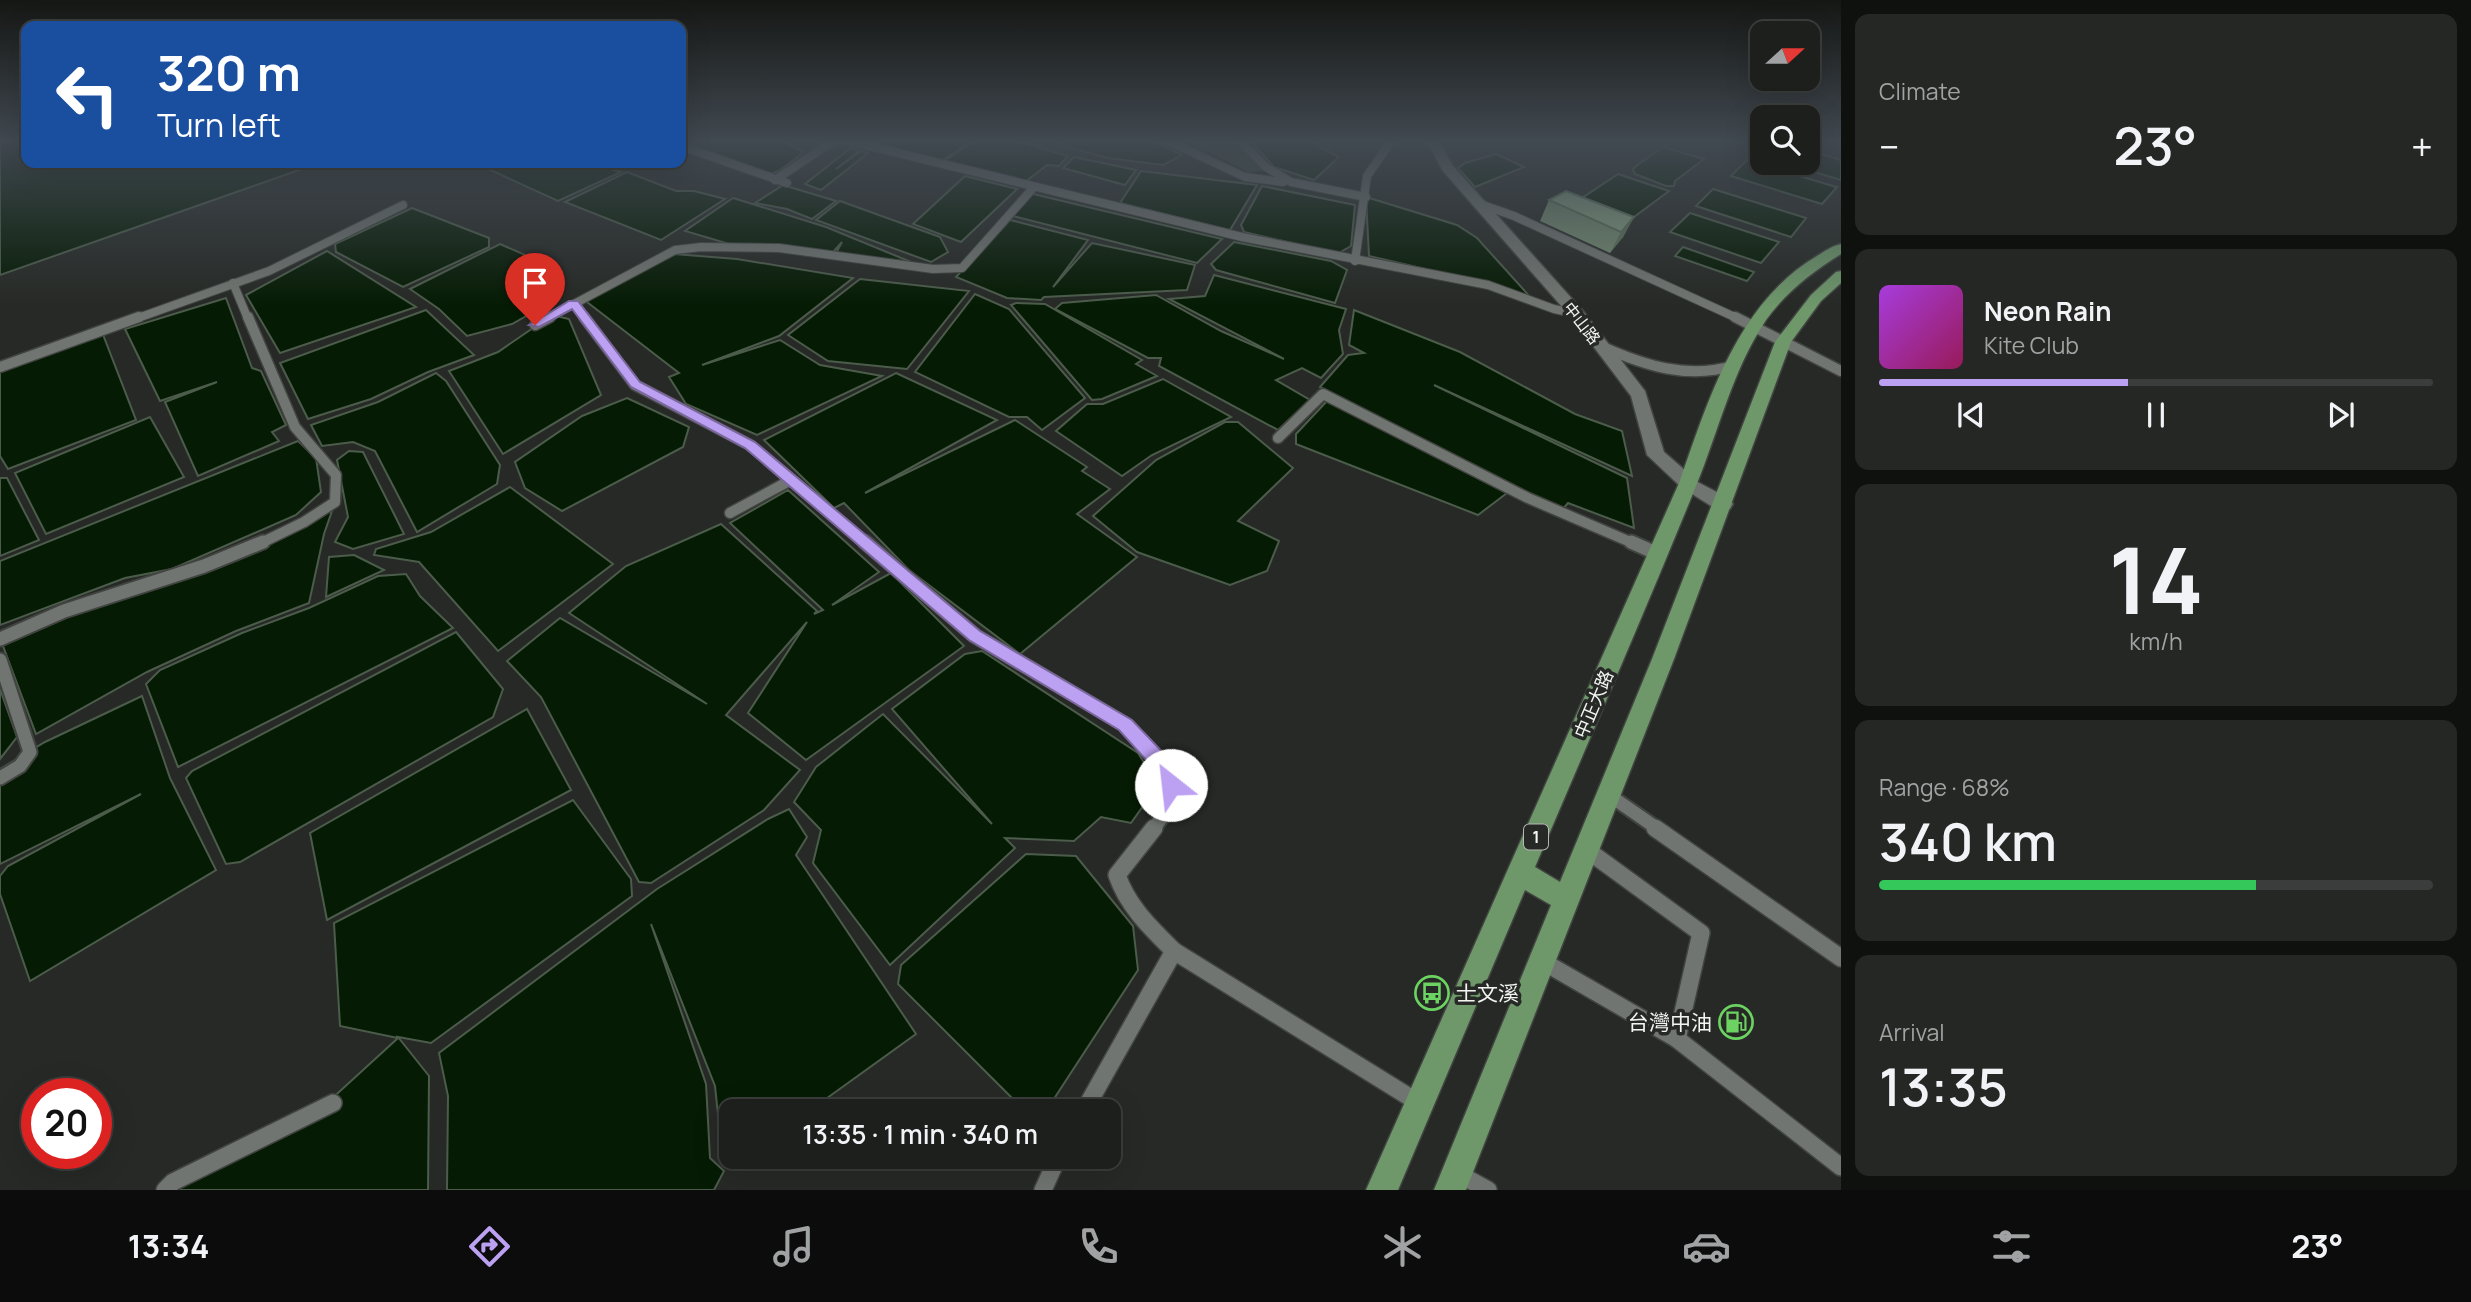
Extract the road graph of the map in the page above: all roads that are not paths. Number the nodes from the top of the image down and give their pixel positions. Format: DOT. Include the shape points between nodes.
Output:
graph roads {
  1 [pos="1026,196"];
  2 [pos="1071,196"];
  3 [pos="1359,196"];
  4 [pos="1474,196"];
  5 [pos="1366,197"];
  6 [pos="403,205"];
  7 [pos="1483,205"];
  8 [pos="1841,248"];
  9 [pos="1355,261"];
  10 [pos="1841,275"];
  11 [pos="233,283"];
  12 [pos="574,303"];
  13 [pos="1577,314"];
  14 [pos="535,325"];
  15 [pos="1753,327"];
  16 [pos="1783,342"];
  17 [pos="1601,346"];
  18 [pos="1734,366"];
  19 [pos="0,367"];
  20 [pos="1841,371"];
  21 [pos="1278,438"];
  22 [pos="791,480"];
  23 [pos="1688,483"];
  24 [pos="1723,504"];
  25 [pos="730,513"];
  26 [pos="1658,554"];
  27 [pos="0,639"];
  28 [pos="0,660"];
  29 [pos="0,778"];
  30 [pos="1609,795"];
  31 [pos="1587,850"];
  32 [pos="1521,873"];
  33 [pos="1566,900"];
  34 [pos="1174,951"];
  35 [pos="1841,958"];
  36 [pos="1542,961"];
  37 [pos="1677,1039"];
  38 [pos="1091,1099"];
  39 [pos="333,1103"];
  40 [pos="1419,1103"];
  41 [pos="1841,1167"];
  42 [pos="1053,1169"];
  43 [pos="1453,1181"];
  44 [pos="165,1190"];
  45 [pos="1043,1190"];
  46 [pos="1382,1190"];
  47 [pos="1488,1190"];
  1 -- 12 [label="lane" via="962,268 955,270 763,246 698,246 675,250"];
  2 -- 9 [label="lane"];
  3 -- 5 [label="lane"];
  4 -- 7 [label="street, 中山路"];
  5 -- 9 [label="lane"];
  6 -- 11 [label="lane" via="268,271"];
  7 -- 13 [label="street, 中山路"];
  7 -- 15 [label="lane" via="1514,215"];
  8 -- 15 [label="main road, 中正大路 / 1" via="1789,284"];
  9 -- 13 [label="lane" via="1488,285"];
  10 -- 16 [label="main road" via="1816,298"];
  11 -- 19 [label="lane"];
  11 -- 27 [label="lane" via="295,427 336,475 335,502 312,518 228,556 61,612"];
  12 -- 14 [label="lane"];
  12 -- 22 [label="lane" via="635,385 750,445"];
  13 -- 17 [label="street, 中山路"];
  15 -- 16 [label="lane"];
  15 -- 18 [label="main road, 中正大路 / 1"];
  16 -- 20 [label="lane"];
  16 -- 24 [label="main road"];
  17 -- 18 [label="lane" via="1632,361 1679,372 1705,373"];
  17 -- 23 [label="street, 中山路" via="1639,395 1656,455"];
  18 -- 23 [label="main road, 中正大路 / 1"];
  21 -- 26 [label="lane" via="1323,394 1528,498"];
  22 -- 25 [label="lane"];
  22 -- 34 [label="lane" via="975,636 1126,725 1167,769 1174,801 1117,875 1122,895"];
  23 -- 24 [label="street, 中山路"];
  23 -- 26 [label="main road, 中正大路 / 1"];
  24 -- 30 [label="main road"];
  26 -- 32 [label="main road, 中正大路 / 1"];
  28 -- 29 [label="lane" via="30,752 20,766"];
  30 -- 31 [label="main road"];
  30 -- 35 [label="lane"];
  31 -- 33 [label="main road"];
  31 -- 37 [label="lane" via="1701,933"];
  32 -- 33 [label="main road"];
  32 -- 40 [label="main road, 中正大路 / 1"];
  33 -- 36 [label="main road"];
  34 -- 38 [label="lane"];
  34 -- 40 [label="lane"];
  36 -- 37 [label="lane"];
  36 -- 43 [label="main road"];
  37 -- 41 [label="lane"];
  39 -- 44 [label="lane"];
  40 -- 46 [label="main road, 中正大路 / 1"];
  42 -- 45 [label="lane"];
  43 -- 47 [label="lane"];
}
